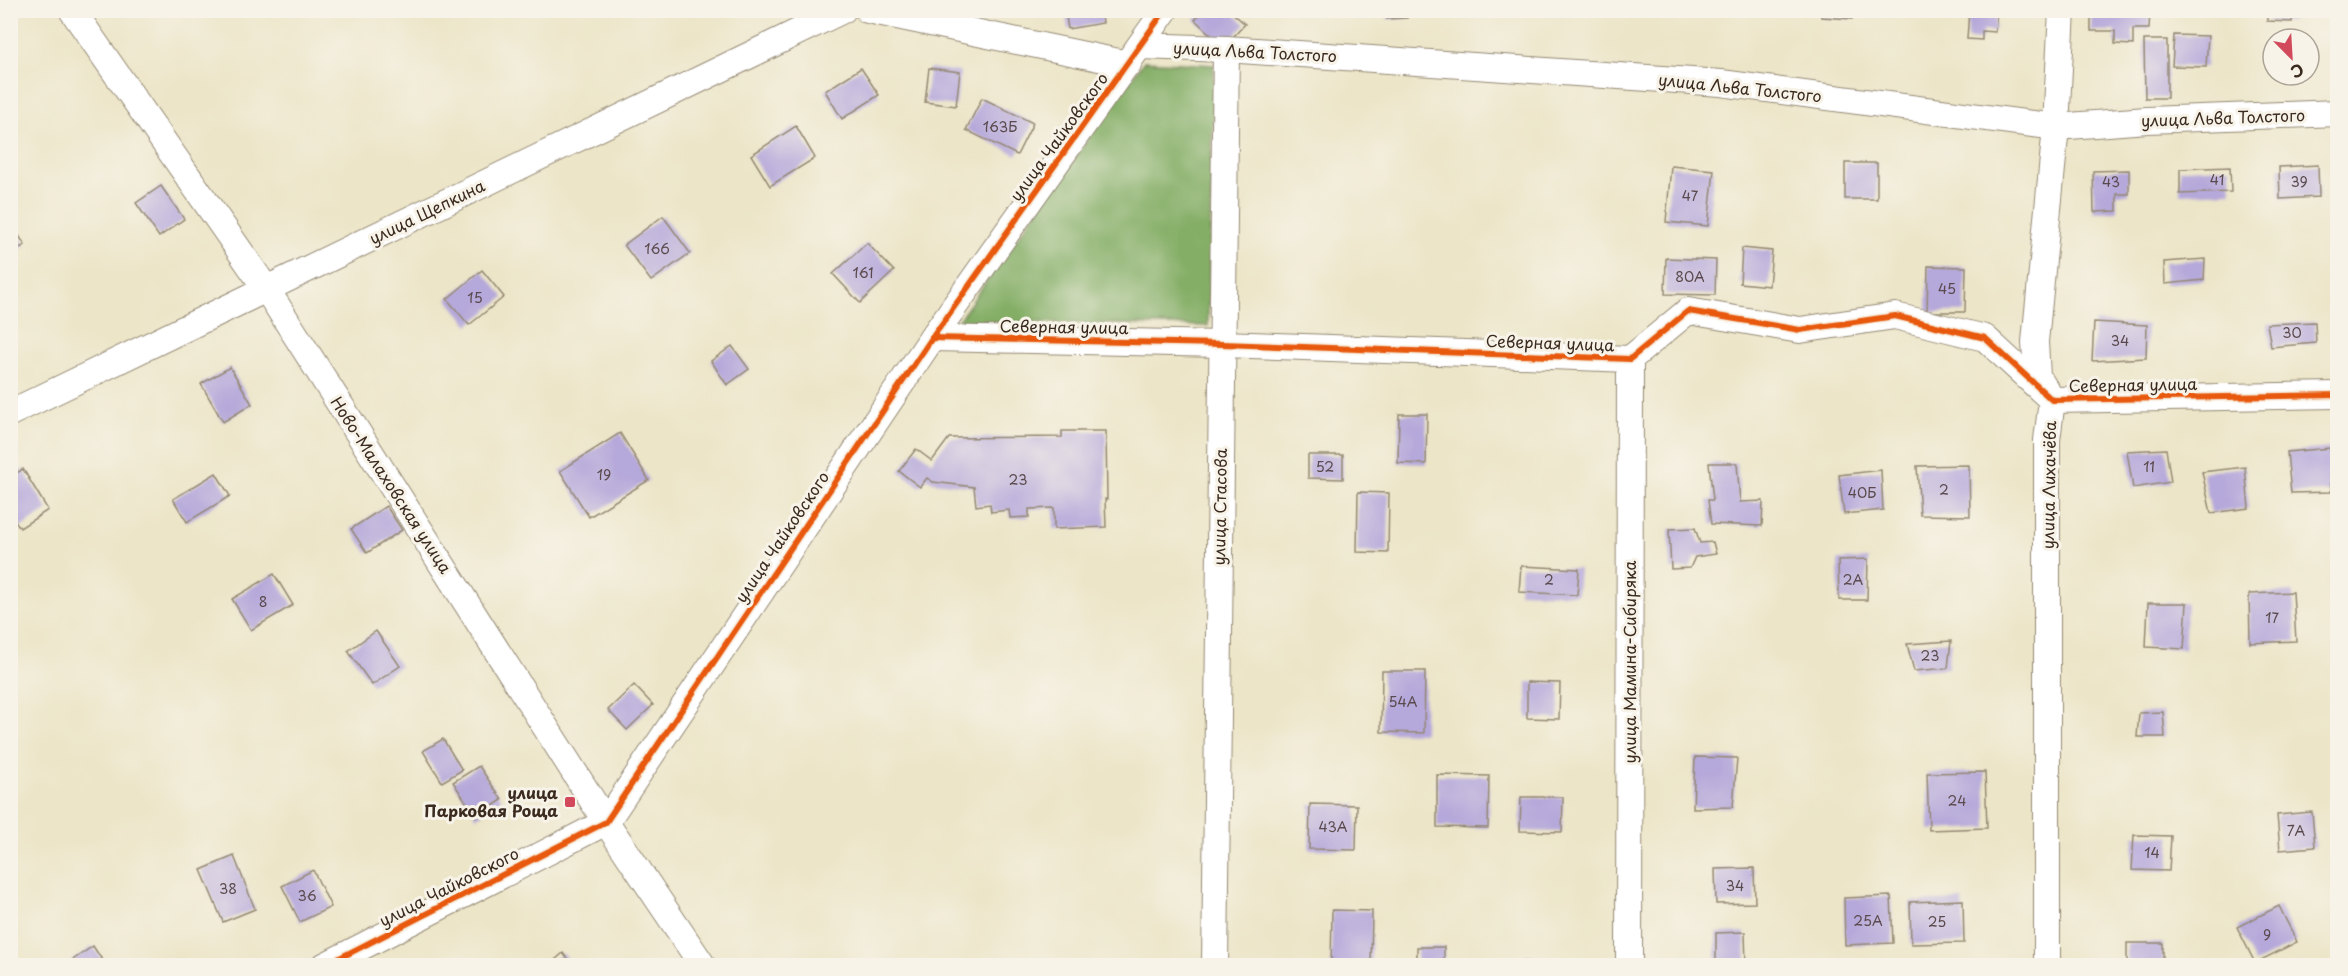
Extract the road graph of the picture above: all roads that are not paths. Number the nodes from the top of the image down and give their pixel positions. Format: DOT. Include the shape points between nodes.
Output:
graph roads {
  1 [pos="72,10"];
  2 [pos="843,10"];
  3 [pos="868,10"];
  4 [pos="1165,10"];
  5 [pos="2062,10"];
  6 [pos="1226,49"];
  7 [pos="1134,55"];
  8 [pos="2337,113"];
  9 [pos="2056,127"];
  10 [pos="267,290"];
  11 [pos="932,338"];
  12 [pos="1222,344"];
  13 [pos="1630,359"];
  14 [pos="2337,395"];
  15 [pos="2052,400"];
  16 [pos="10,413"];
  17 [pos="606,822"];
  18 [pos="324,966"];
  19 [pos="703,966"];
  20 [pos="1215,966"];
  21 [pos="1629,966"];
  22 [pos="2047,966"];
  1 -- 10 [label="street, Ново-Малаховская улица"];
  2 -- 10 [label="street, улица Щепкина"];
  3 -- 7 [label="street"];
  4 -- 7 [label="street, улица Чайковского"];
  5 -- 9 [label="street, улица Лихачёва"];
  6 -- 7 [label="street, улица Льва Толстого"];
  6 -- 9 [label="street, улица Льва Толстого" via="1721,83"];
  6 -- 12 [label="street, улица Стасова"];
  7 -- 11 [label="street, улица Чайковского"];
  8 -- 9 [label="street, улица Льва Толстого"];
  9 -- 15 [label="street, улица Лихачёва" via="2035,342 2037,376"];
  10 -- 16 [label="street, улица Щепкина"];
  10 -- 17 [label="street, Ново-Малаховская улица"];
  11 -- 12 [label="street, Северная улица"];
  11 -- 17 [label="street, улица Чайковского"];
  12 -- 13 [label="street, Северная улица"];
  12 -- 20 [label="street, улица Стасова"];
  13 -- 15 [label="street, Северная улица" via="1688,311 1800,330 1895,316 1985,338"];
  13 -- 21 [label="street, улица Мамина-Сибиряка"];
  14 -- 15 [label="street, Северная улица"];
  15 -- 22 [label="street, улица Лихачёва" via="2047,440"];
  17 -- 18 [label="street, улица Чайковского"];
  17 -- 19 [label="street, Ново-Малаховская улица"];
}
